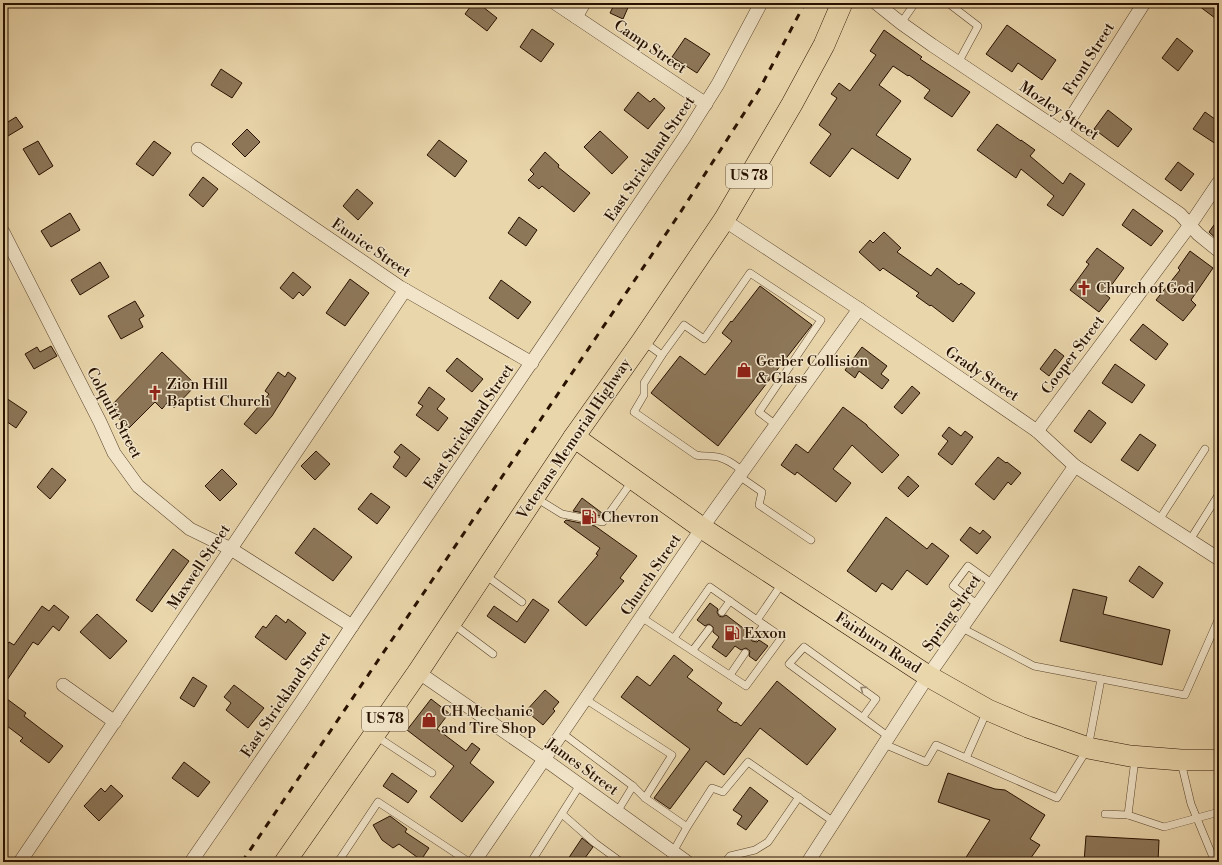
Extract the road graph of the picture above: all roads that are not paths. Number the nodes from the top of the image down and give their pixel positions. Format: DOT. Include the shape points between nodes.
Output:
graph roads {
  1 [pos="555,3"];
  2 [pos="584,3"];
  3 [pos="761,3"];
  4 [pos="842,3"];
  5 [pos="876,3"];
  6 [pos="915,3"];
  7 [pos="948,3"];
  8 [pos="1144,3"];
  9 [pos="576,16"];
  10 [pos="901,23"];
  11 [pos="958,63"];
  12 [pos="706,104"];
  13 [pos="1062,132"];
  14 [pos="198,149"];
  15 [pos="1219,182"];
  16 [pos="724,220"];
  17 [pos="1190,225"];
  18 [pos="3,232"];
  19 [pos="1219,251"];
  20 [pos="405,290"];
  21 [pos="859,309"];
  22 [pos="642,341"];
  23 [pos="662,355"];
  24 [pos="532,363"];
  25 [pos="776,425"];
  26 [pos="1038,431"];
  27 [pos="574,437"];
  28 [pos="1205,449"];
  29 [pos="1074,466"];
  30 [pos="741,473"];
  31 [pos="634,479"];
  32 [pos="1219,494"];
  33 [pos="534,496"];
  34 [pos="1159,520"];
  35 [pos="702,528"];
  36 [pos="811,540"];
  37 [pos="1190,540"];
  38 [pos="231,549"];
  39 [pos="1219,559"];
  40 [pos="483,574"];
  41 [pos="784,582"];
  42 [pos="992,584"];
  43 [pos="730,601"];
  44 [pos="522,602"];
  45 [pos="978,605"];
  46 [pos="722,612"];
  47 [pos="641,617"];
  48 [pos="1219,618"];
  49 [pos="757,620"];
  50 [pos="451,622"];
  51 [pos="764,625"];
  52 [pos="352,626"];
  53 [pos="962,628"];
  54 [pos="709,629"];
  55 [pos="755,637"];
  56 [pos="674,638"];
  57 [pos="693,650"];
  58 [pos="745,653"];
  59 [pos="493,654"];
  60 [pos="418,672"];
  61 [pos="730,675"];
  62 [pos="928,676"];
  63 [pos="1101,679"];
  64 [pos="63,685"];
  65 [pos="585,699"];
  66 [pos="988,710"];
  67 [pos="863,717"];
  68 [pos="115,722"];
  69 [pos="562,733"];
  70 [pos="375,734"];
  71 [pos="887,740"];
  72 [pos="1088,748"];
  73 [pos="1136,756"];
  74 [pos="966,758"];
  75 [pos="544,759"];
  76 [pos="1181,760"];
  77 [pos="1219,760"];
  78 [pos="432,774"];
  79 [pos="580,785"];
  80 [pos="634,786"];
  81 [pos="645,798"];
  82 [pos="799,798"];
  83 [pos="617,812"];
  84 [pos="1219,812"];
  85 [pos="562,814"];
  86 [pos="1105,814"];
  87 [pos="1128,816"];
  88 [pos="1197,818"];
  89 [pos="834,822"];
  90 [pos="687,827"];
  91 [pos="673,852"];
  92 [pos="20,862"];
  93 [pos="191,862"];
  94 [pos="285,862"];
  95 [pos="338,862"];
  96 [pos="469,862"];
  97 [pos="474,862"];
  98 [pos="531,862"];
  99 [pos="621,862"];
  100 [pos="687,862"];
  101 [pos="725,862"];
  102 [pos="808,862"];
  103 [pos="1215,862"];
  1 -- 9 [label="street, Camp Street"];
  2 -- 9 [label="street"];
  3 -- 12 [label="street, East Strickland Street"];
  4 -- 16 [label="main road, Veterans Memorial Highway / US 78" via="824,45 792,104"];
  5 -- 10 [label="street, Mozley Street"];
  6 -- 10 [label="lane"];
  7 -- 11 [label="lane" via="978,26"];
  8 -- 13 [label="street, Front Street"];
  9 -- 12 [label="street, Camp Street"];
  10 -- 11 [label="street, Mozley Street"];
  11 -- 13 [label="street, Mozley Street"];
  12 -- 24 [label="street, East Strickland Street"];
  13 -- 17 [label="street, Mozley Street" via="1180,214"];
  14 -- 20 [label="street, Eunice Street"];
  15 -- 17 [label="street, Cooper Street"];
  16 -- 21 [label="street, Grady Street"];
  16 -- 22 [label="main road, Veterans Memorial Highway / US 78"];
  17 -- 19 [label="street, Mozley Street"];
  17 -- 26 [label="street, Cooper Street"];
  18 -- 38 [label="street, Colquitt Street" via="114,453 138,486 190,529"];
  20 -- 24 [label="street, Eunice Street"];
  20 -- 38 [label="street, Maxwell Street"];
  21 -- 25 [label="street, Church Street"];
  21 -- 26 [label="street, Grady Street"];
  22 -- 23 [label="lane"];
  22 -- 27 [label="main road, Veterans Memorial Highway / US 78"];
  23 -- 25 [label="lane" via="684,325 704,339 750,273 821,320 758,412"];
  23 -- 30 [label="lane" via="644,383 644,395 634,412 696,455 723,458"];
  24 -- 52 [label="street, East Strickland Street"];
  25 -- 30 [label="street, Church Street"];
  26 -- 29 [label="street, Grady Street"];
  27 -- 31 [label="main road, Fairburn Road"];
  27 -- 33 [label="main road, Veterans Memorial Highway / US 78"];
  28 -- 34 [label="lane"];
  29 -- 34 [label="street, Grady Street"];
  29 -- 42 [label="street, Spring Street"];
  30 -- 35 [label="street, Church Street"];
  30 -- 36 [label="lane" via="762,492 759,505"];
  31 -- 33 [label="lane" via="603,522 562,514"];
  31 -- 35 [label="main road, Fairburn Road"];
  32 -- 37 [label="lane"];
  33 -- 40 [label="main road, Veterans Memorial Highway / US 78"];
  34 -- 37 [label="street, Grady Street"];
  35 -- 41 [label="main road, Fairburn Road"];
  35 -- 47 [label="street, Church Street"];
  37 -- 39 [label="street, Grady Street"];
  38 -- 52 [label="street, Colquitt Street"];
  38 -- 68 [label="street, Maxwell Street"];
  40 -- 44 [label="lane"];
  40 -- 50 [label="main road, Veterans Memorial Highway / US 78"];
  41 -- 49 [label="lane"];
  41 -- 62 [label="main road, Fairburn Road"];
  42 -- 45 [label="street, Spring Street"];
  42 -- 45 [label="lane" via="968,566 953,586"];
  43 -- 46 [label="lane"];
  43 -- 49 [label="lane"];
  43 -- 56 [label="lane" via="710,587"];
  45 -- 53 [label="street, Spring Street"];
  47 -- 56 [label="lane"];
  47 -- 65 [label="street, Church Street"];
  48 -- 63 [label="lane" via="1184,695"];
  49 -- 51 [label="lane"];
  50 -- 59 [label="lane"];
  50 -- 60 [label="main road, Veterans Memorial Highway / US 78"];
  51 -- 55 [label="lane"];
  51 -- 61 [label="lane" via="782,637 746,686"];
  52 -- 93 [label="street, East Strickland Street"];
  53 -- 62 [label="street, Spring Street"];
  53 -- 63 [label="lane" via="1034,666"];
  54 -- 57 [label="lane"];
  56 -- 57 [label="lane"];
  57 -- 61 [label="lane"];
  58 -- 61 [label="lane"];
  60 -- 70 [label="main road, Veterans Memorial Highway / US 78"];
  60 -- 75 [label="street, James Street"];
  62 -- 66 [label="main road, Fairburn Road"];
  62 -- 71 [label="street, Spring Street"];
  63 -- 72 [label="lane"];
  64 -- 68 [label="street"];
  65 -- 69 [label="street, Church Street"];
  65 -- 81 [label="lane" via="672,755"];
  66 -- 72 [label="main road, Fairburn Road"];
  66 -- 74 [label="lane"];
  67 -- 67 [label="lane, one-way" via="876,699 804,647 789,664"];
  67 -- 71 [label="lane"];
  68 -- 92 [label="street, Maxwell Street"];
  69 -- 75 [label="street, Church Street"];
  69 -- 80 [label="lane"];
  70 -- 78 [label="lane"];
  70 -- 94 [label="main road, Veterans Memorial Highway / US 78"];
  71 -- 74 [label="lane" via="926,762 936,745"];
  71 -- 89 [label="street, Spring Street"];
  72 -- 73 [label="main road, Fairburn Road"];
  72 -- 74 [label="lane" via="1057,798"];
  73 -- 76 [label="main road, Fairburn Road"];
  73 -- 87 [label="lane"];
  75 -- 79 [label="street, James Street"];
  75 -- 97 [label="street, Church Street"];
  76 -- 77 [label="main road, Fairburn Road"];
  76 -- 88 [label="lane" via="1191,804"];
  79 -- 83 [label="street, James Street"];
  79 -- 85 [label="lane"];
  80 -- 81 [label="lane"];
  80 -- 83 [label="lane"];
  81 -- 90 [label="lane"];
  82 -- 89 [label="lane"];
  82 -- 90 [label="lane" via="748,762 723,792 712,788"];
  82 -- 101 [label="lane" via="768,842 755,850 730,856"];
  83 -- 91 [label="street, James Street"];
  84 -- 88 [label="lane"];
  85 -- 98 [label="lane"];
  85 -- 99 [label="lane"];
  86 -- 87 [label="lane"];
  87 -- 88 [label="lane" via="1164,827"];
  88 -- 103 [label="lane"];
  89 -- 102 [label="street, Spring Street"];
  90 -- 91 [label="lane"];
  91 -- 100 [label="street, James Street"];
  95 -- 96 [label="lane" via="378,802"];
}
